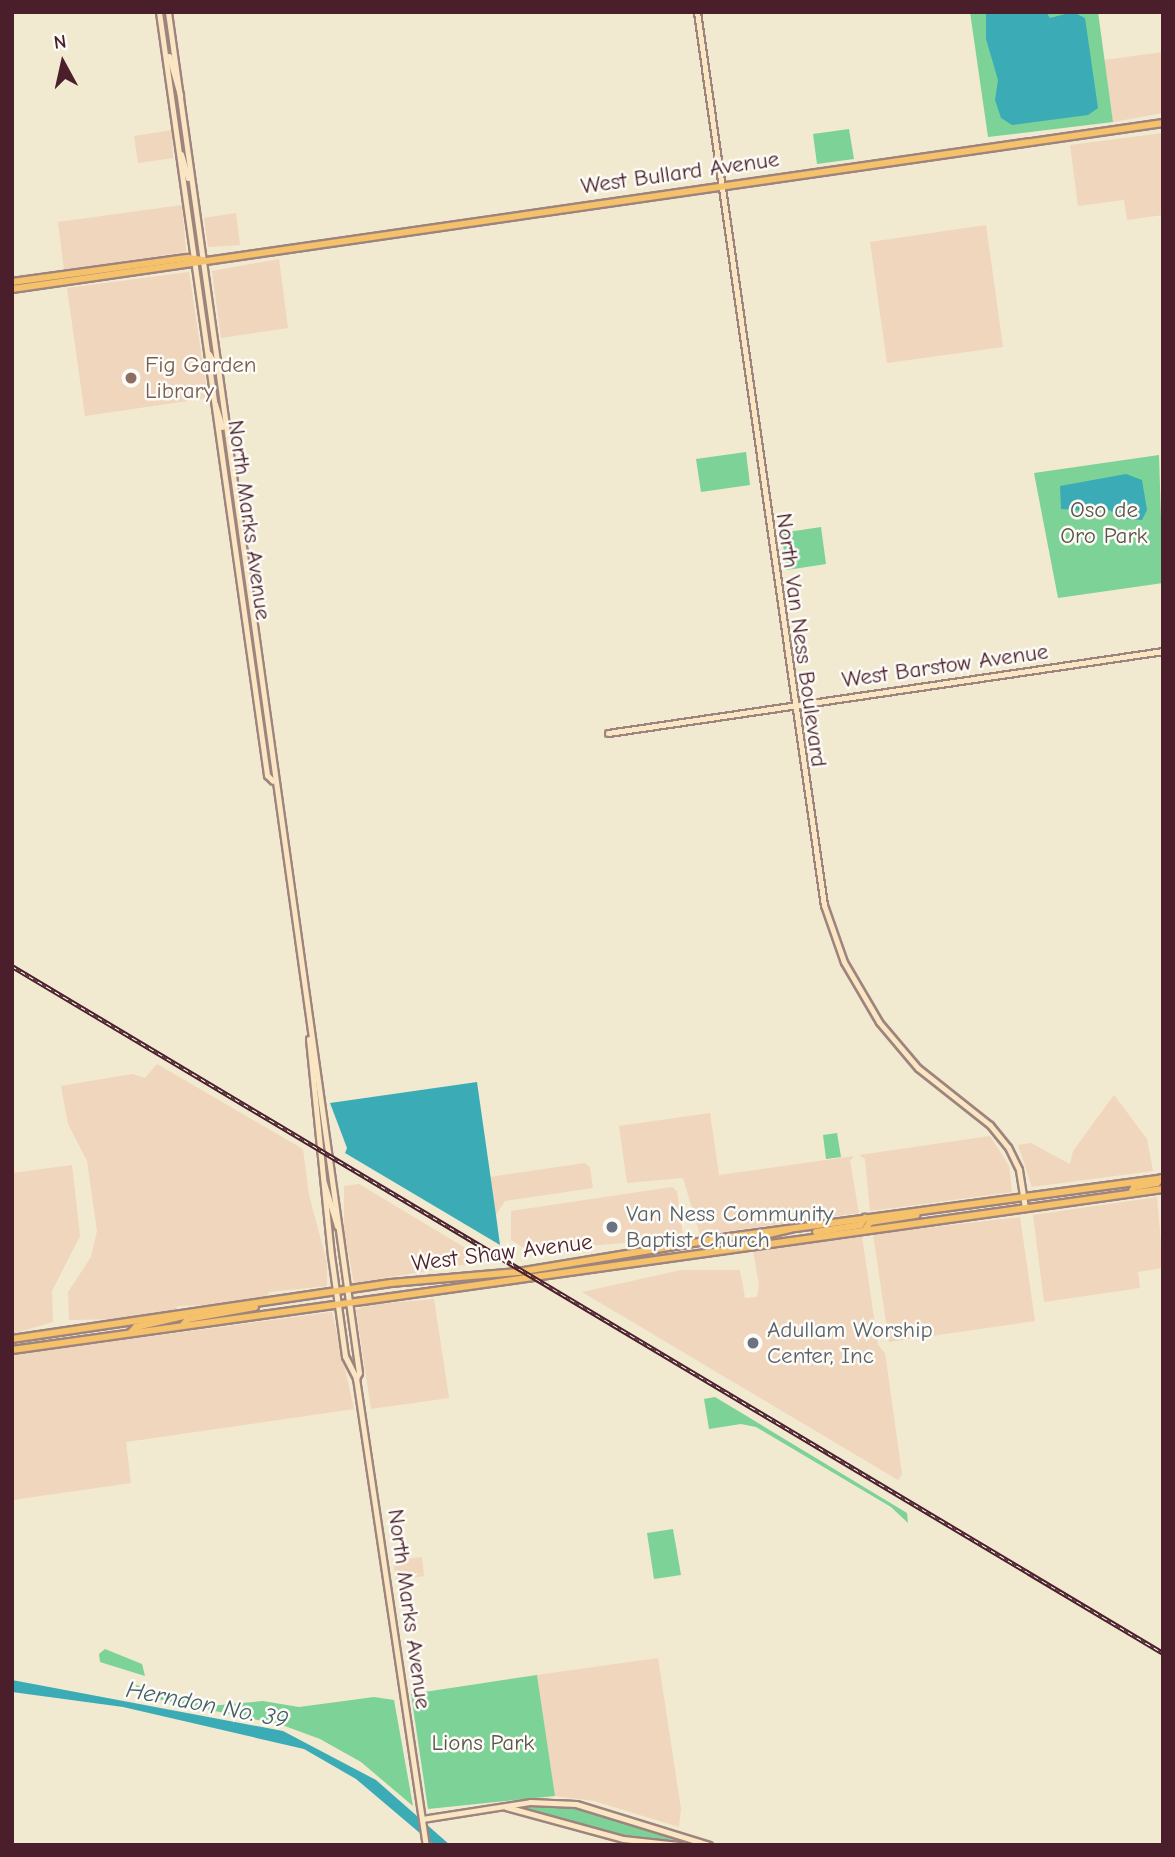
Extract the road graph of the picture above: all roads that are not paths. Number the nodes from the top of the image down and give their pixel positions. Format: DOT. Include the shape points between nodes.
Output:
graph roads {
  1 [pos="159,12"];
  2 [pos="168,12"];
  3 [pos="697,12"];
  4 [pos="165,51"];
  5 [pos="180,95"];
  6 [pos="1163,123"];
  7 [pos="179,152"];
  8 [pos="720,185"];
  9 [pos="193,194"];
  10 [pos="195,260"];
  11 [pos="202,260"];
  12 [pos="118,267"];
  13 [pos="109,275"];
  14 [pos="12,282"];
  15 [pos="12,289"];
  16 [pos="208,352"];
  17 [pos="218,372"];
  18 [pos="215,404"];
  19 [pos="226,432"];
  20 [pos="1163,651"];
  21 [pos="792,706"];
  22 [pos="608,733"];
  23 [pos="273,780"];
  24 [pos="309,1039"];
  25 [pos="320,1173"];
  26 [pos="1162,1184"];
  27 [pos="1130,1193"];
  28 [pos="1025,1203"];
  29 [pos="932,1210"];
  30 [pos="865,1219"];
  31 [pos="337,1226"];
  32 [pos="792,1228"];
  33 [pos="866,1228"];
  34 [pos="801,1237"];
  35 [pos="742,1245"];
  36 [pos="346,1290"];
  37 [pos="336,1292"];
  38 [pos="273,1301"];
  39 [pos="347,1301"];
  40 [pos="337,1303"];
  41 [pos="184,1314"];
  42 [pos="183,1325"];
  43 [pos="131,1332"];
  44 [pos="12,1339"];
  45 [pos="12,1350"];
  46 [pos="356,1378"];
  47 [pos="559,1803"];
  48 [pos="506,1807"];
  49 [pos="555,1817"];
  50 [pos="422,1819"];
  51 [pos="426,1845"];
  52 [pos="679,1845"];
  53 [pos="709,1845"];
  1 -- 4 [label="main road, North Marks Avenue"];
  2 -- 5 [label="main road, North Marks Avenue"];
  3 -- 8 [label="main road, North Van Ness Boulevard"];
  4 -- 5 [label="main road"];
  4 -- 7 [label="main road, North Marks Avenue"];
  5 -- 9 [label="main road, North Marks Avenue"];
  6 -- 8 [label="main road, West Bullard Avenue"];
  7 -- 9 [label="main road"];
  7 -- 10 [label="main road, North Marks Avenue"];
  8 -- 11 [label="main road, West Bullard Avenue"];
  8 -- 21 [label="main road, North Van Ness Boulevard"];
  9 -- 11 [label="main road, North Marks Avenue"];
  10 -- 11 [label="main road, West Bullard Avenue"];
  10 -- 12 [label="main road, West Bullard Avenue"];
  10 -- 13 [label="main road, West Bullard Avenue"];
  10 -- 16 [label="main road, North Marks Avenue"];
  11 -- 17 [label="main road, North Marks Avenue"];
  12 -- 13 [label="main road"];
  12 -- 14 [label="main road, West Bullard Avenue"];
  13 -- 15 [label="main road, West Bullard Avenue"];
  16 -- 17 [label="main road"];
  16 -- 18 [label="main road, North Marks Avenue"];
  17 -- 19 [label="main road, North Marks Avenue"];
  18 -- 19 [label="main road"];
  18 -- 23 [label="main road, North Marks Avenue" via="267,775"];
  19 -- 23 [label="main road, North Marks Avenue" via="276,773"];
  20 -- 21 [label="main road, West Barstow Avenue"];
  21 -- 22 [label="main road, West Barstow Avenue"];
  21 -- 28 [label="main road, North Van Ness Boulevard" via="820,889 844,962 902,1052 1000,1136 1019,1170"];
  23 -- 24 [label="main road, North Marks Avenue"];
  24 -- 25 [label="main road, North Marks Avenue"];
  24 -- 31 [label="main road, North Marks Avenue"];
  25 -- 31 [label="main road"];
  25 -- 37 [label="main road, North Marks Avenue"];
  26 -- 27 [label="main road, West Shaw Avenue"];
  26 -- 27 [label="main road" via="1134,1187"];
  26 -- 28 [label="main road, West Shaw Avenue"];
  27 -- 28 [label="main road, West Shaw Avenue"];
  28 -- 29 [label="main road, West Shaw Avenue"];
  28 -- 33 [label="main road, West Shaw Avenue"];
  29 -- 30 [label="main road, West Shaw Avenue"];
  29 -- 33 [label="main road" via="870,1222"];
  30 -- 32 [label="main road, West Shaw Avenue"];
  30 -- 34 [label="main road" via="860,1225"];
  31 -- 36 [label="main road, North Marks Avenue"];
  32 -- 35 [label="main road" via="785,1234 748,1239"];
  32 -- 36 [label="main road, West Shaw Avenue" via="527,1270"];
  33 -- 34 [label="main road, West Shaw Avenue"];
  34 -- 35 [label="main road, West Shaw Avenue"];
  35 -- 39 [label="main road, West Shaw Avenue" via="536,1280"];
  36 -- 37 [label="main road, West Shaw Avenue"];
  36 -- 39 [label="main road, North Marks Avenue"];
  37 -- 38 [label="main road, West Shaw Avenue"];
  37 -- 40 [label="main road, North Marks Avenue"];
  38 -- 41 [label="main road, West Shaw Avenue"];
  38 -- 42 [label="main road" via="244,1311 188,1319"];
  39 -- 40 [label="main road, West Shaw Avenue"];
  39 -- 46 [label="main road, North Marks Avenue" via="359,1373"];
  40 -- 42 [label="main road, West Shaw Avenue"];
  40 -- 46 [label="main road, North Marks Avenue" via="348,1365"];
  41 -- 43 [label="main road" via="178,1321 136,1327"];
  41 -- 44 [label="main road, West Shaw Avenue"];
  42 -- 43 [label="main road, West Shaw Avenue"];
  43 -- 45 [label="main road, West Shaw Avenue"];
  46 -- 50 [label="main road, North Marks Avenue"];
  47 -- 48 [label="main road"];
  47 -- 49 [label="main road"];
  47 -- 53 [label="main road" via="612,1812"];
  48 -- 49 [label="main road"];
  48 -- 50 [label="main road"];
  49 -- 52 [label="main road" via="623,1839"];
  50 -- 51 [label="main road, North Marks Avenue"];
}
